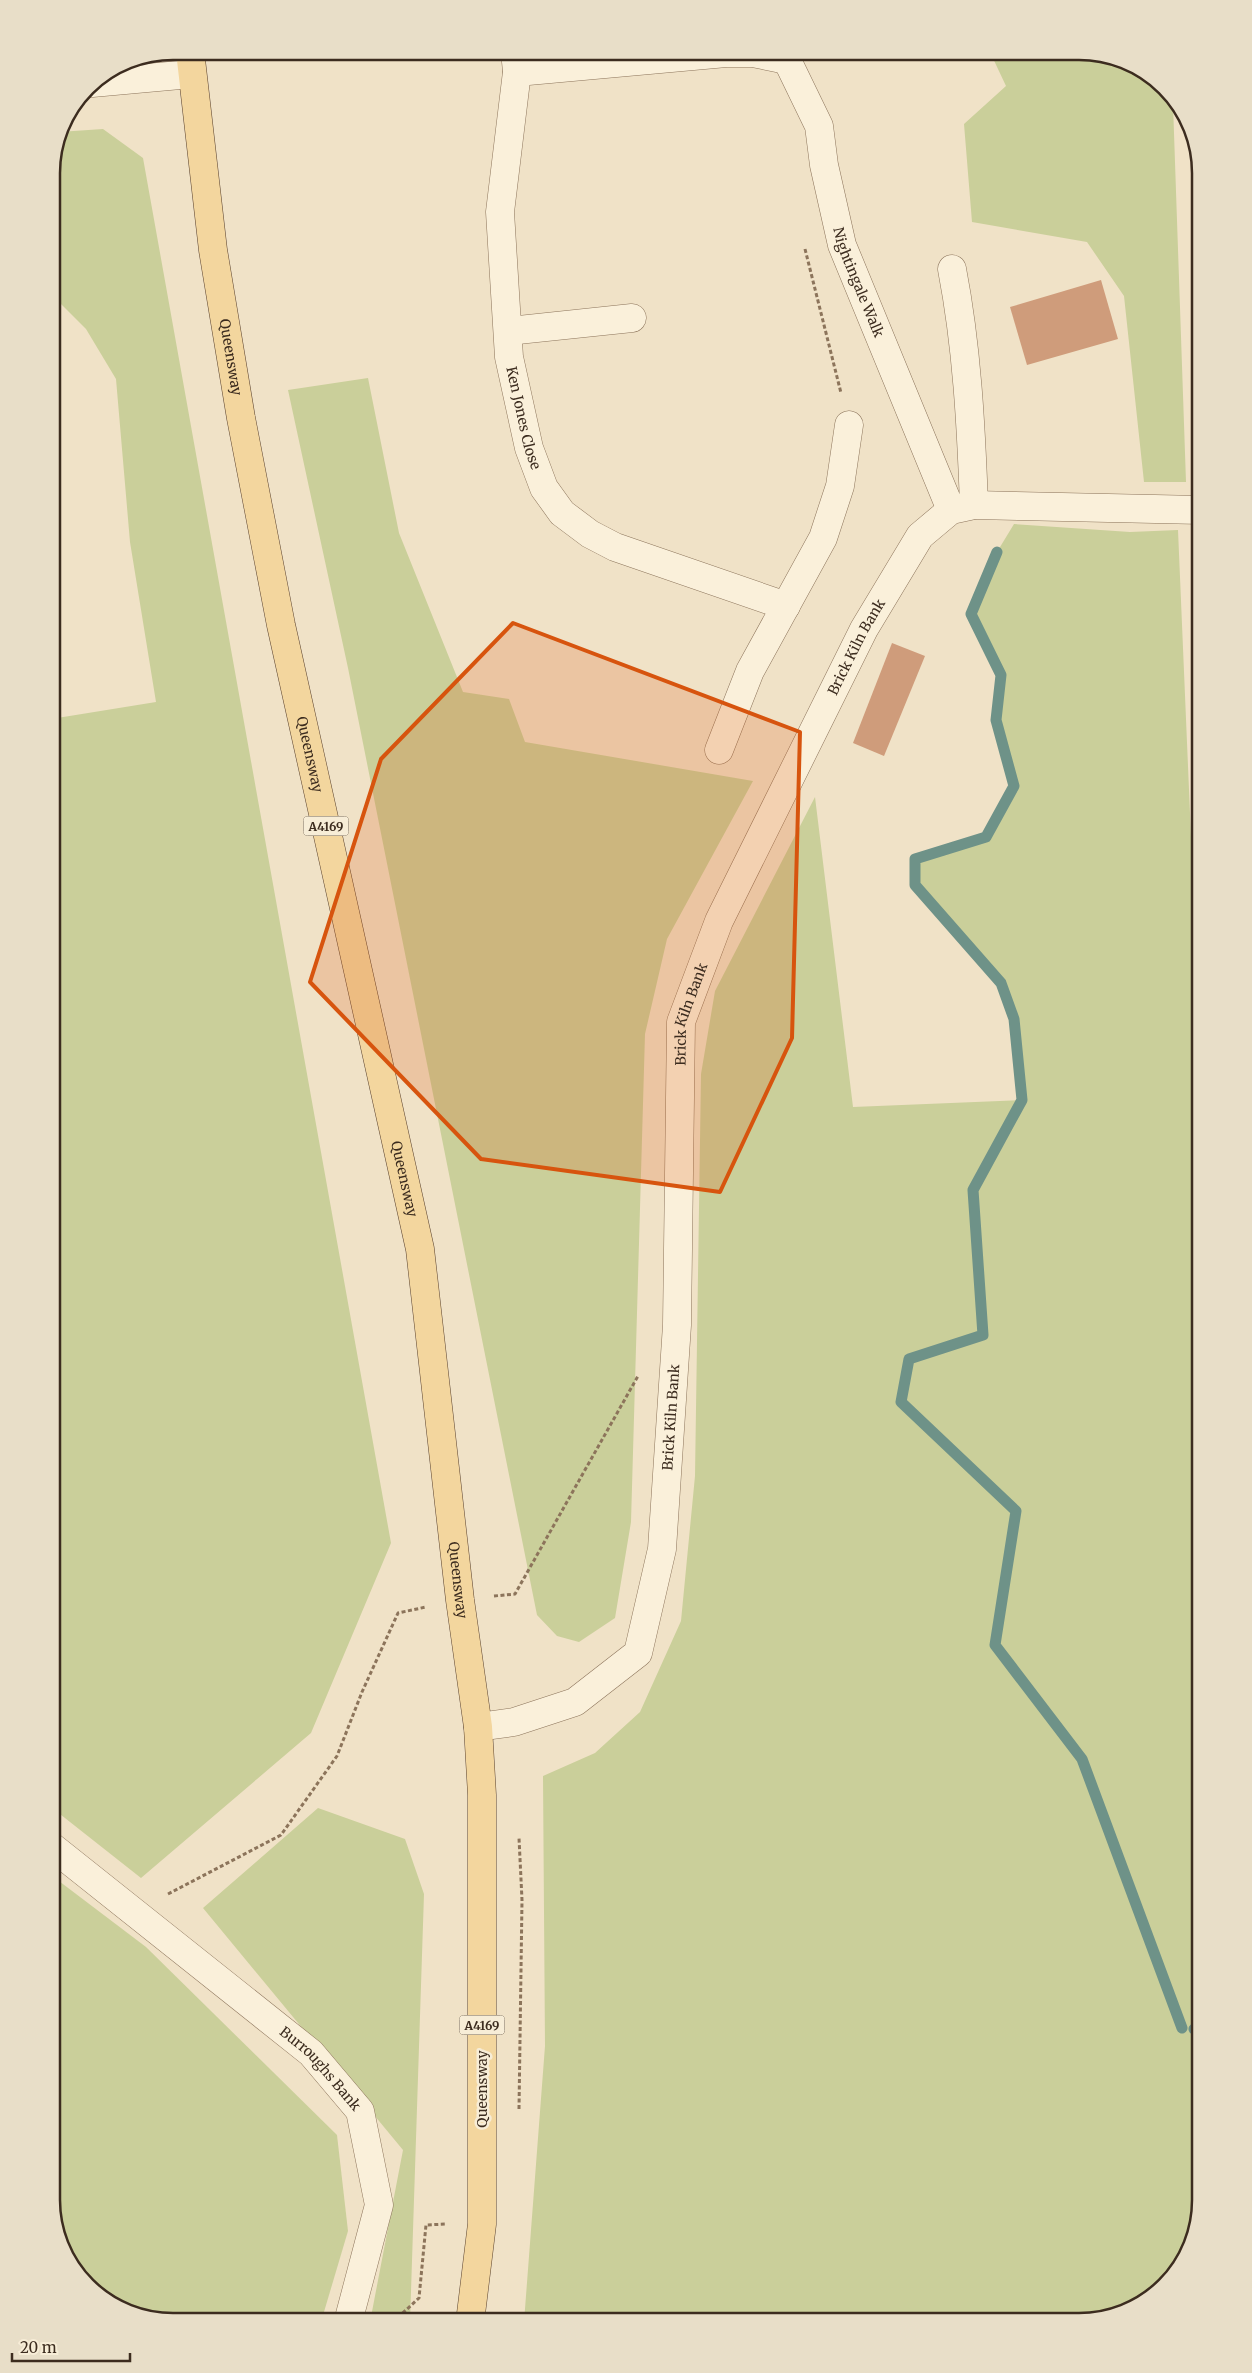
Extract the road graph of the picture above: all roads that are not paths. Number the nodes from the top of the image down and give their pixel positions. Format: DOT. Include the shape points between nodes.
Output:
graph roads {
  1 [pos="563,60"];
  2 [pos="792,60"];
  3 [pos="191,62"];
  4 [pos="516,62"];
  5 [pos="110,79"];
  6 [pos="952,269"];
  7 [pos="632,318"];
  8 [pos="508,331"];
  9 [pos="849,425"];
  10 [pos="962,507"];
  11 [pos="1192,510"];
  12 [pos="786,606"];
  13 [pos="719,750"];
  14 [pos="478,1727"];
  15 [pos="60,1853"];
  16 [pos="350,2313"];
  17 [pos="471,2313"];
  1 -- 4 [label="street"];
  2 -- 10 [label="street, Nightingale Walk" via="819,126 824,165 842,244"];
  3 -- 5 [label="street"];
  3 -- 14 [label="main road, Queensway / A4169" via="214,259 241,418 281,625 420,1249 460,1600"];
  4 -- 8 [label="street, Ken Jones Close" via="500,212"];
  6 -- 10 [label="street" via="966,362"];
  7 -- 8 [label="street"];
  8 -- 12 [label="street, Ken Jones Close" via="509,356 529,448 544,488 562,513 614,547"];
  9 -- 12 [label="street" via="840,486 823,538"];
  10 -- 11 [label="street"];
  10 -- 14 [label="street, Brick Kiln Bank" via="920,536 864,629 719,921 681,1022 677,1325 662,1549 638,1653 575,1702 514,1722"];
  12 -- 13 [label="street" via="750,671"];
  14 -- 17 [label="main road, Queensway / A4169" via="482,1796 482,2224"];
  15 -- 16 [label="street, Burroughs Bank" via="311,2053 360,2111 380,2205"];
}
